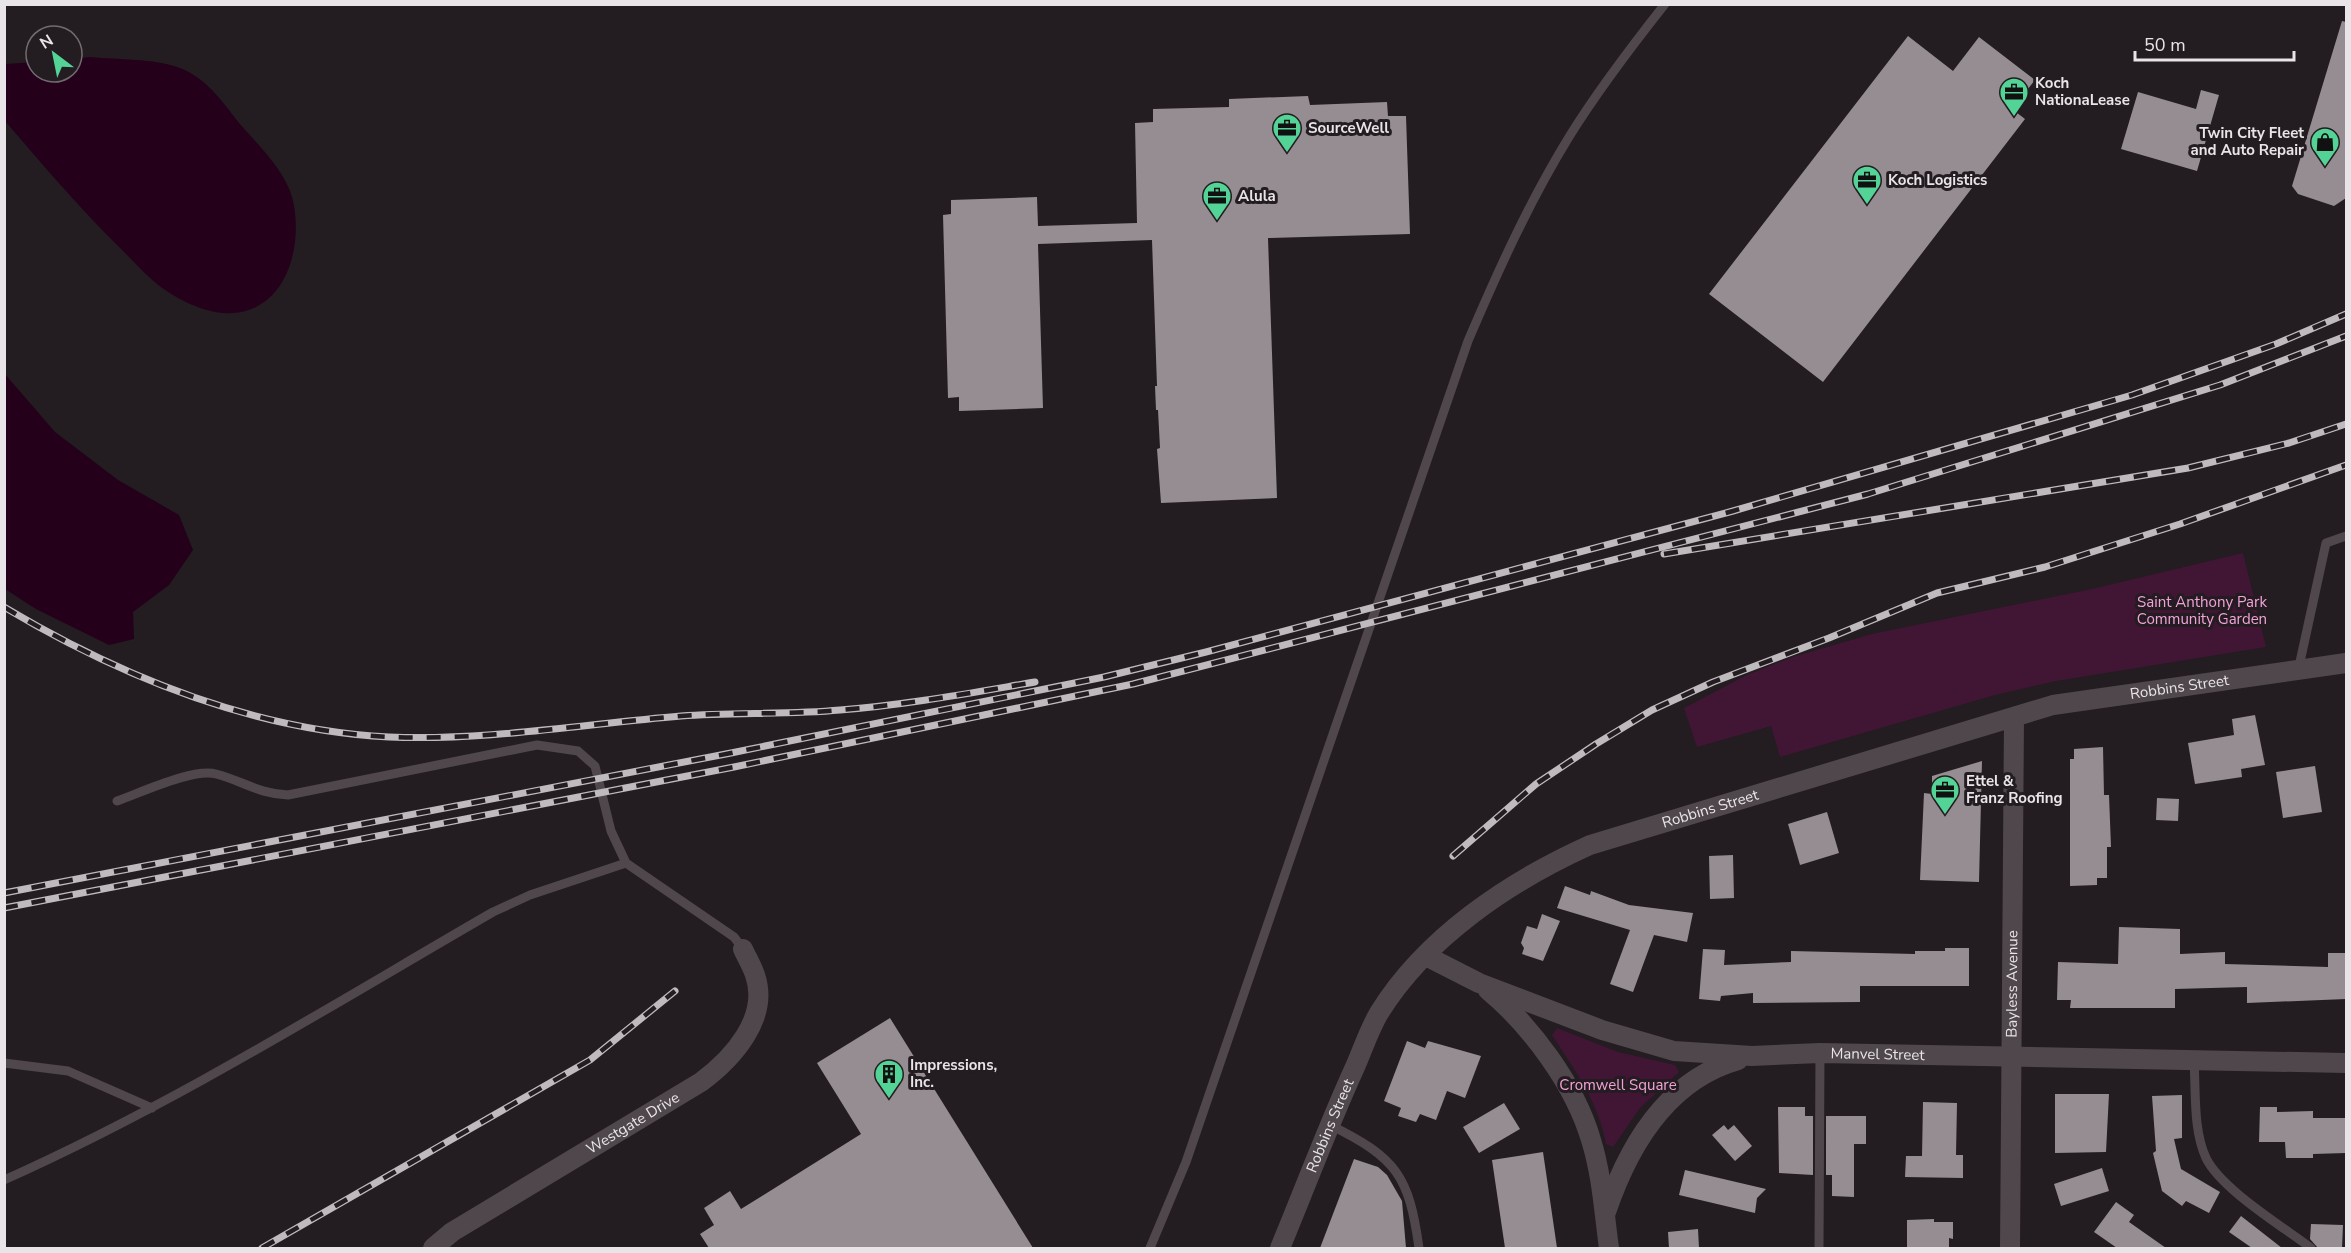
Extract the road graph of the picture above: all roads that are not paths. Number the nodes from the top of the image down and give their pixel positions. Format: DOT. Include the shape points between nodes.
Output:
graph roads {
  1 [pos="1665,4"];
  2 [pos="2346,536"];
  3 [pos="2346,663"];
  4 [pos="2298,671"];
  5 [pos="2014,718"];
  6 [pos="117,801"];
  7 [pos="626,863"];
  8 [pos="743,949"];
  9 [pos="1426,956"];
  10 [pos="1479,983"];
  11 [pos="1820,1053"];
  12 [pos="1752,1056"];
  13 [pos="2011,1057"];
  14 [pos="2194,1061"];
  15 [pos="4,1063"];
  16 [pos="2346,1063"];
  17 [pos="152,1108"];
  18 [pos="1330,1125"];
  19 [pos="4,1180"];
  20 [pos="1605,1218"];
  21 [pos="433,1248"];
  22 [pos="1150,1248"];
  23 [pos="1280,1248"];
  24 [pos="1419,1248"];
  25 [pos="1609,1248"];
  26 [pos="1819,1248"];
  27 [pos="2010,1248"];
  28 [pos="2311,1248"];
  1 -- 22 [label="lane" via="1568,138 1514,237 1468,341 1186,1162"];
  2 -- 4 [label="lane" via="2326,543"];
  3 -- 4 [label="street, Robbins Street"];
  4 -- 5 [label="street, Robbins Street" via="2053,705"];
  5 -- 9 [label="street, Robbins Street" via="1590,845 1512,887"];
  5 -- 13 [label="street, Bayless Avenue"];
  6 -- 7 [label="lane" via="179,778 214,773 266,794 288,795 537,745 578,750 595,766 611,831"];
  7 -- 8 [label="lane" via="734,937"];
  7 -- 17 [label="lane" via="530,895 493,912"];
  8 -- 21 [label="street, Westgate Drive" via="755,976 757,1008 738,1048 721,1067 452,1232"];
  9 -- 10 [label="street, Manvel Street"];
  9 -- 18 [label="street, Robbins Street" via="1378,1015"];
  10 -- 12 [label="street, Manvel Street" via="1638,1042 1674,1051"];
  10 -- 20 [label="street" via="1524,1024 1570,1092 1591,1137"];
  11 -- 12 [label="street, Manvel Street"];
  11 -- 13 [label="street, Manvel Street"];
  11 -- 26 [label="lane"];
  12 -- 20 [label="street" via="1724,1064 1697,1079 1651,1121 1617,1181"];
  13 -- 14 [label="street, Manvel Street"];
  13 -- 27 [label="street, Bayless Avenue"];
  14 -- 16 [label="street, Manvel Street"];
  14 -- 28 [label="lane" via="2199,1136 2218,1177"];
  15 -- 17 [label="lane" via="68,1071"];
  17 -- 19 [label="lane"];
  18 -- 23 [label="street, Robbins Street"];
  18 -- 24 [label="lane" via="1372,1148 1400,1174 1413,1207"];
  20 -- 25 [label="street"];
}
